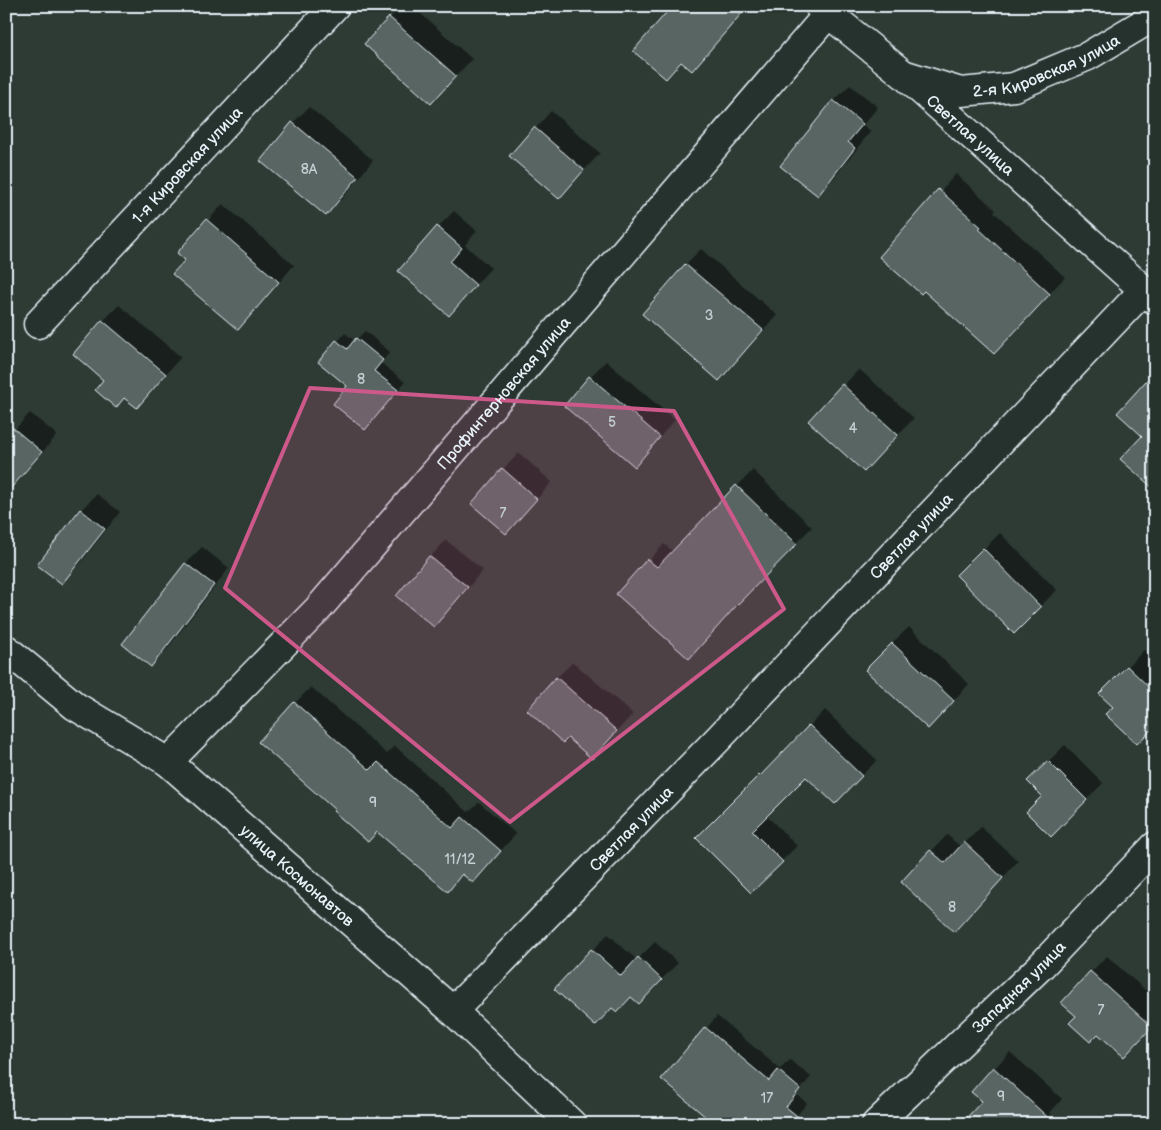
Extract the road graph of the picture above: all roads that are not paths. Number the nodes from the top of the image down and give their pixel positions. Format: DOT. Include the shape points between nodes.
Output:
graph roads {
  1 [pos="335,6"];
  2 [pos="824,10"];
  3 [pos="1155,16"];
  4 [pos="903,74"];
  5 [pos="1149,295"];
  6 [pos="38,324"];
  7 [pos="6,649"];
  8 [pos="168,762"];
  9 [pos="1155,846"];
  10 [pos="453,1011"];
  11 [pos="572,1124"];
  12 [pos="876,1124"];
  1 -- 6 [label="street, 1-я Кировская улица"];
  2 -- 4 [label="street, Светлая улица"];
  2 -- 8 [label="street, Профинтерновская улица" via="318,609"];
  3 -- 4 [label="street, 2-я Кировская улица" via="1088,56 1014,87 961,92"];
  4 -- 5 [label="street, Светлая улица"];
  5 -- 10 [label="street, Светлая улица"];
  7 -- 8 [label="street, улица Космонавтов" via="75,706"];
  8 -- 10 [label="street, улица Космонавтов"];
  9 -- 12 [label="street, Западная улица" via="1041,966"];
  10 -- 11 [label="street, улица Космонавтов"];
}
